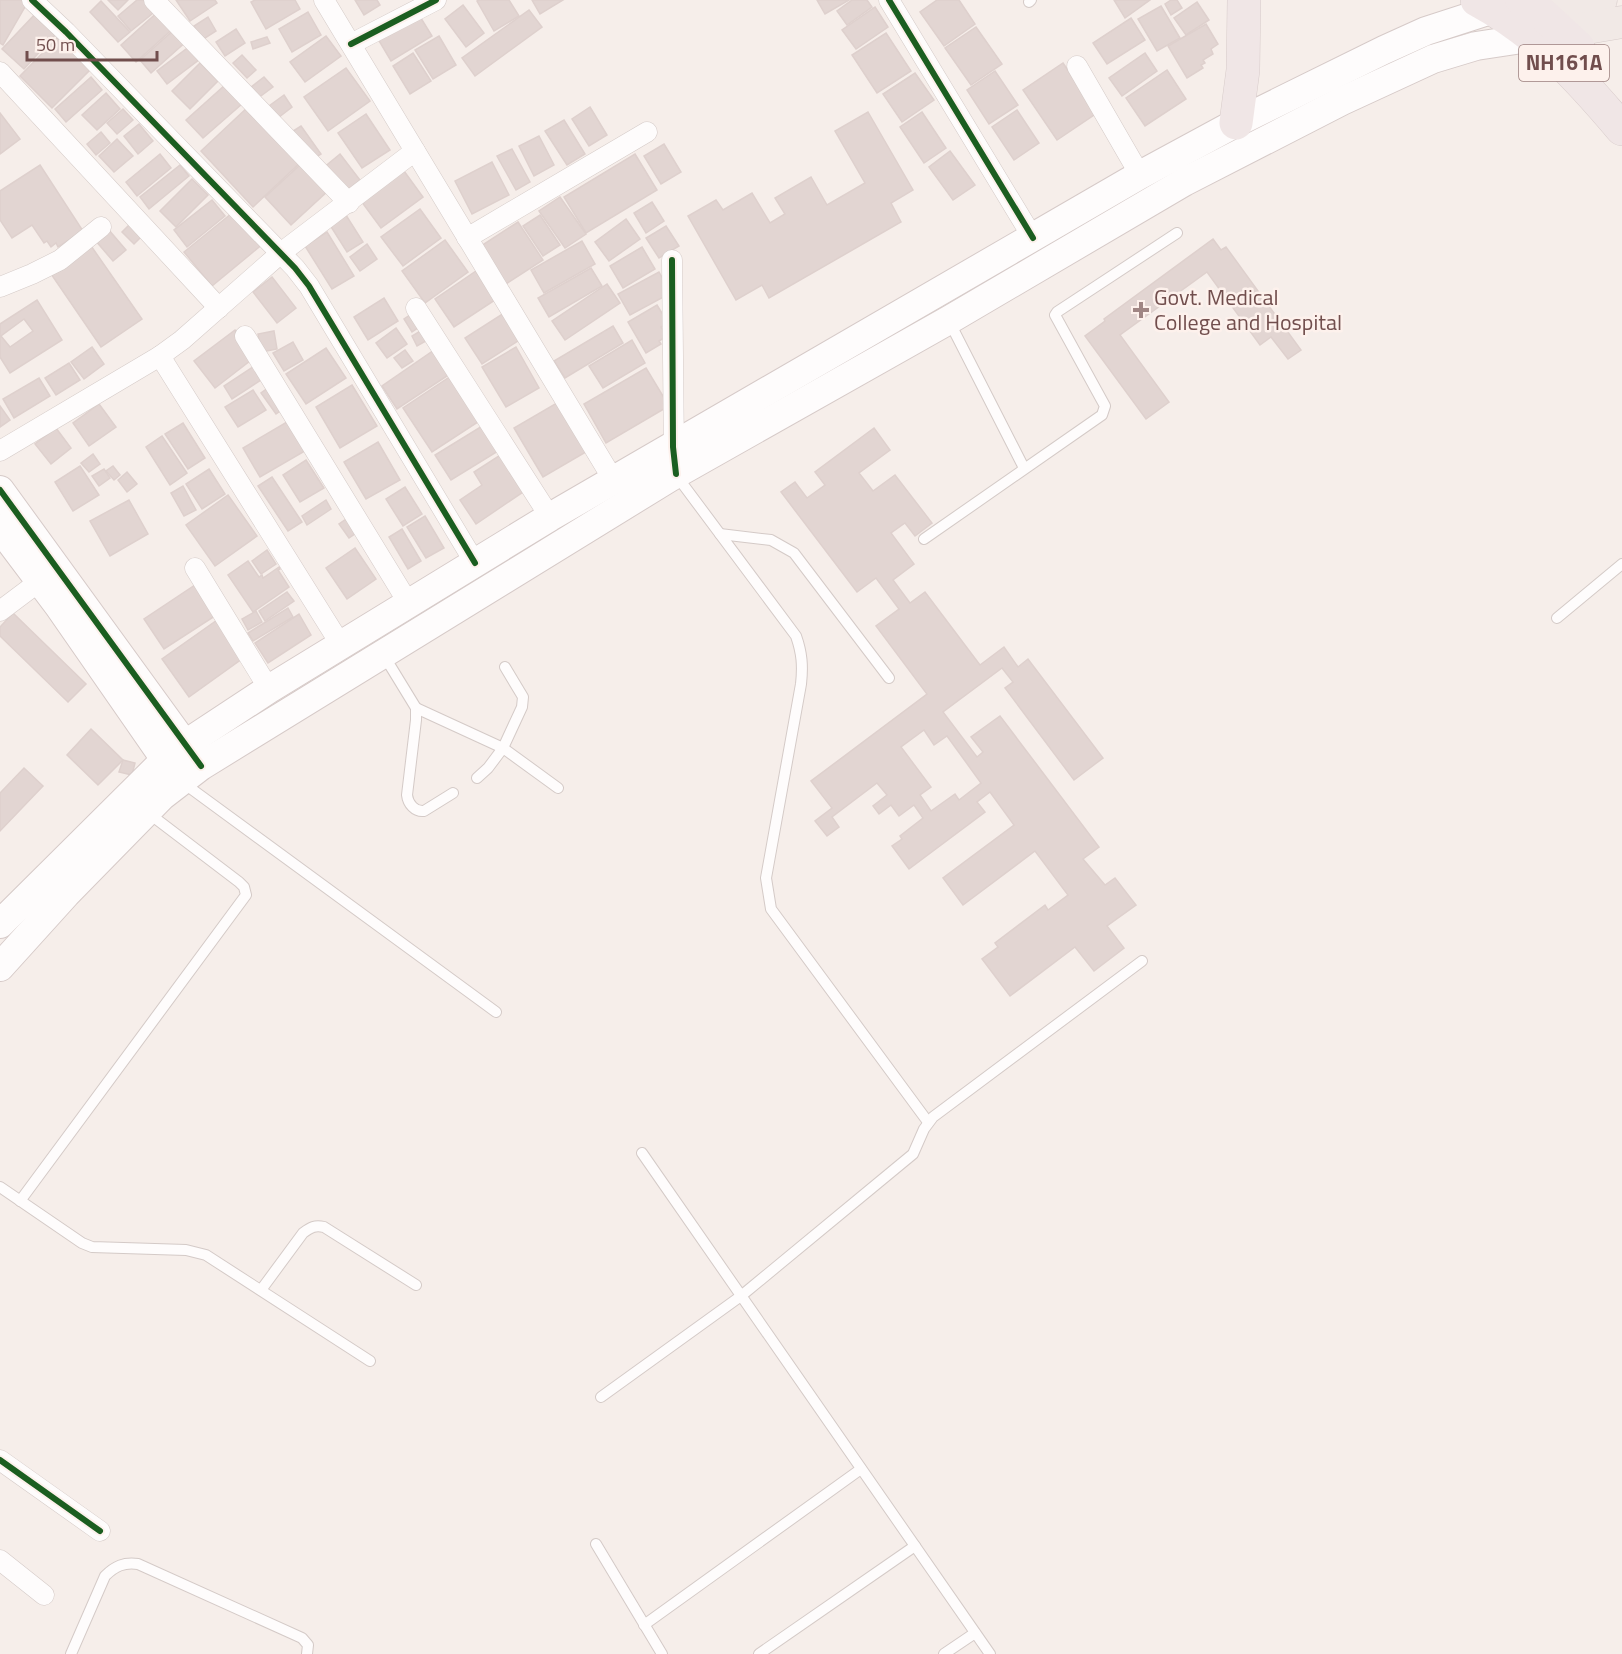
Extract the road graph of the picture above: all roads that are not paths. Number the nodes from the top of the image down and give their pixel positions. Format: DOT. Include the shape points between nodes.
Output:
graph roads {
  1 [pos="32,0"];
  2 [pos="154,0"];
  3 [pos="324,0"];
  4 [pos="889,0"];
  5 [pos="1244,0"];
  6 [pos="1601,0"];
  7 [pos="432,1"];
  8 [pos="1522,15"];
  9 [pos="1622,22"];
  10 [pos="351,44"];
  11 [pos="1077,66"];
  12 [pos="2,76"];
  13 [pos="1622,94"];
  14 [pos="1236,123"];
  15 [pos="1622,129"];
  16 [pos="647,132"];
  17 [pos="415,151"];
  18 [pos="1140,176"];
  19 [pos="349,203"];
  20 [pos="101,227"];
  21 [pos="1177,233"];
  22 [pos="467,238"];
  23 [pos="1033,238"];
  24 [pos="282,252"];
  25 [pos="672,260"];
  26 [pos="0,287"];
  27 [pos="219,308"];
  28 [pos="416,308"];
  29 [pos="949,320"];
  30 [pos="245,336"];
  31 [pos="160,356"];
  32 [pos="0,451"];
  33 [pos="675,461"];
  34 [pos="1023,468"];
  35 [pos="614,481"];
  36 [pos="0,490"];
  37 [pos="550,517"];
  38 [pos="0,528"];
  39 [pos="720,534"];
  40 [pos="924,539"];
  41 [pos="475,563"];
  42 [pos="1622,564"];
  43 [pos="195,568"];
  44 [pos="40,581"];
  45 [pos="410,604"];
  46 [pos="0,611"];
  47 [pos="1557,618"];
  48 [pos="341,645"];
  49 [pos="383,653"];
  50 [pos="505,667"];
  51 [pos="889,678"];
  52 [pos="269,688"];
  53 [pos="416,708"];
  54 [pos="503,748"];
  55 [pos="182,763"];
  56 [pos="477,778"];
  57 [pos="558,788"];
  58 [pos="453,793"];
  59 [pos="147,812"];
  60 [pos="8,929"];
  61 [pos="1142,961"];
  62 [pos="0,967"];
  63 [pos="496,1012"];
  64 [pos="928,1122"];
  65 [pos="642,1153"];
  66 [pos="0,1187"];
  67 [pos="20,1201"];
  68 [pos="416,1285"];
  69 [pos="261,1290"];
  70 [pos="741,1296"];
  71 [pos="370,1361"];
  72 [pos="601,1397"];
  73 [pos="0,1460"];
  74 [pos="861,1469"];
  75 [pos="100,1531"];
  76 [pos="596,1544"];
  77 [pos="915,1546"];
  78 [pos="0,1560"];
  79 [pos="44,1595"];
  80 [pos="644,1625"];
  81 [pos="975,1633"];
  82 [pos="71,1654"];
  83 [pos="307,1654"];
  84 [pos="662,1654"];
  85 [pos="759,1654"];
  86 [pos="944,1654"];
  87 [pos="990,1654"];
  1 -- 24 [label="street"];
  2 -- 19 [label="street"];
  3 -- 10 [label="street"];
  4 -- 23 [label="street"];
  5 -- 14 [label="highway" via="1243,70"];
  6 -- 8 [label="main road"];
  7 -- 10 [label="street"];
  8 -- 9 [label="main road"];
  8 -- 13 [label="highway, NH161A"];
  8 -- 14 [label="main road" via="1426,31"];
  8 -- 15 [label="highway, NH161A"];
  8 -- 29 [label="main road" via="1476,46 1392,76 1184,182"];
  10 -- 17 [label="street"];
  11 -- 18 [label="street"];
  12 -- 27 [label="street"];
  14 -- 18 [label="main road"];
  16 -- 22 [label="street"];
  17 -- 19 [label="street"];
  17 -- 22 [label="street"];
  18 -- 23 [label="main road"];
  19 -- 24 [label="street"];
  20 -- 26 [label="street" via="60,260"];
  21 -- 34 [label="lane" via="1055,315 1104,410"];
  22 -- 35 [label="street"];
  23 -- 33 [label="main road"];
  24 -- 27 [label="street"];
  24 -- 41 [label="street" via="309,286"];
  25 -- 33 [label="street"];
  27 -- 31 [label="street"];
  28 -- 37 [label="street"];
  29 -- 33 [label="main road"];
  29 -- 34 [label="lane"];
  30 -- 45 [label="street"];
  31 -- 32 [label="street"];
  31 -- 48 [label="street"];
  33 -- 35 [label="main road"];
  33 -- 39 [label="lane"];
  33 -- 49 [label="main road"];
  34 -- 40 [label="lane"];
  35 -- 37 [label="main road"];
  36 -- 55 [label="main road"];
  37 -- 41 [label="main road"];
  38 -- 44 [label="main road"];
  39 -- 51 [label="lane" via="771,540 794,553"];
  39 -- 64 [label="lane" via="796,636 803,664 766,879 771,909"];
  41 -- 45 [label="main road"];
  42 -- 47 [label="lane"];
  43 -- 52 [label="street"];
  44 -- 46 [label="street"];
  44 -- 55 [label="main road"];
  45 -- 48 [label="main road"];
  48 -- 52 [label="main road"];
  49 -- 53 [label="lane"];
  49 -- 55 [label="main road"];
  50 -- 54 [label="lane" via="523,702"];
  52 -- 55 [label="main road"];
  53 -- 54 [label="lane"];
  53 -- 58 [label="lane" via="408,800 424,811"];
  54 -- 56 [label="lane"];
  54 -- 57 [label="lane"];
  55 -- 59 [label="main road"];
  55 -- 60 [label="main road"];
  55 -- 63 [label="lane"];
  59 -- 60 [label="main road" via="66,894"];
  59 -- 67 [label="lane" via="239,882 246,895"];
  60 -- 62 [label="main road"];
  61 -- 64 [label="lane"];
  64 -- 70 [label="lane" via="913,1154"];
  65 -- 70 [label="lane"];
  66 -- 67 [label="lane"];
  67 -- 69 [label="lane" via="92,1247 196,1251"];
  68 -- 69 [label="lane" via="318,1226 303,1233"];
  69 -- 71 [label="lane"];
  70 -- 72 [label="lane"];
  70 -- 74 [label="lane"];
  73 -- 75 [label="street"];
  74 -- 77 [label="lane"];
  74 -- 80 [label="lane"];
  76 -- 80 [label="lane"];
  77 -- 81 [label="lane"];
  77 -- 85 [label="lane"];
  78 -- 79 [label="street"];
  80 -- 84 [label="lane"];
  81 -- 86 [label="lane"];
  81 -- 87 [label="lane"];
  82 -- 83 [label="lane" via="105,1576 130,1563 302,1638 308,1645"];
}
